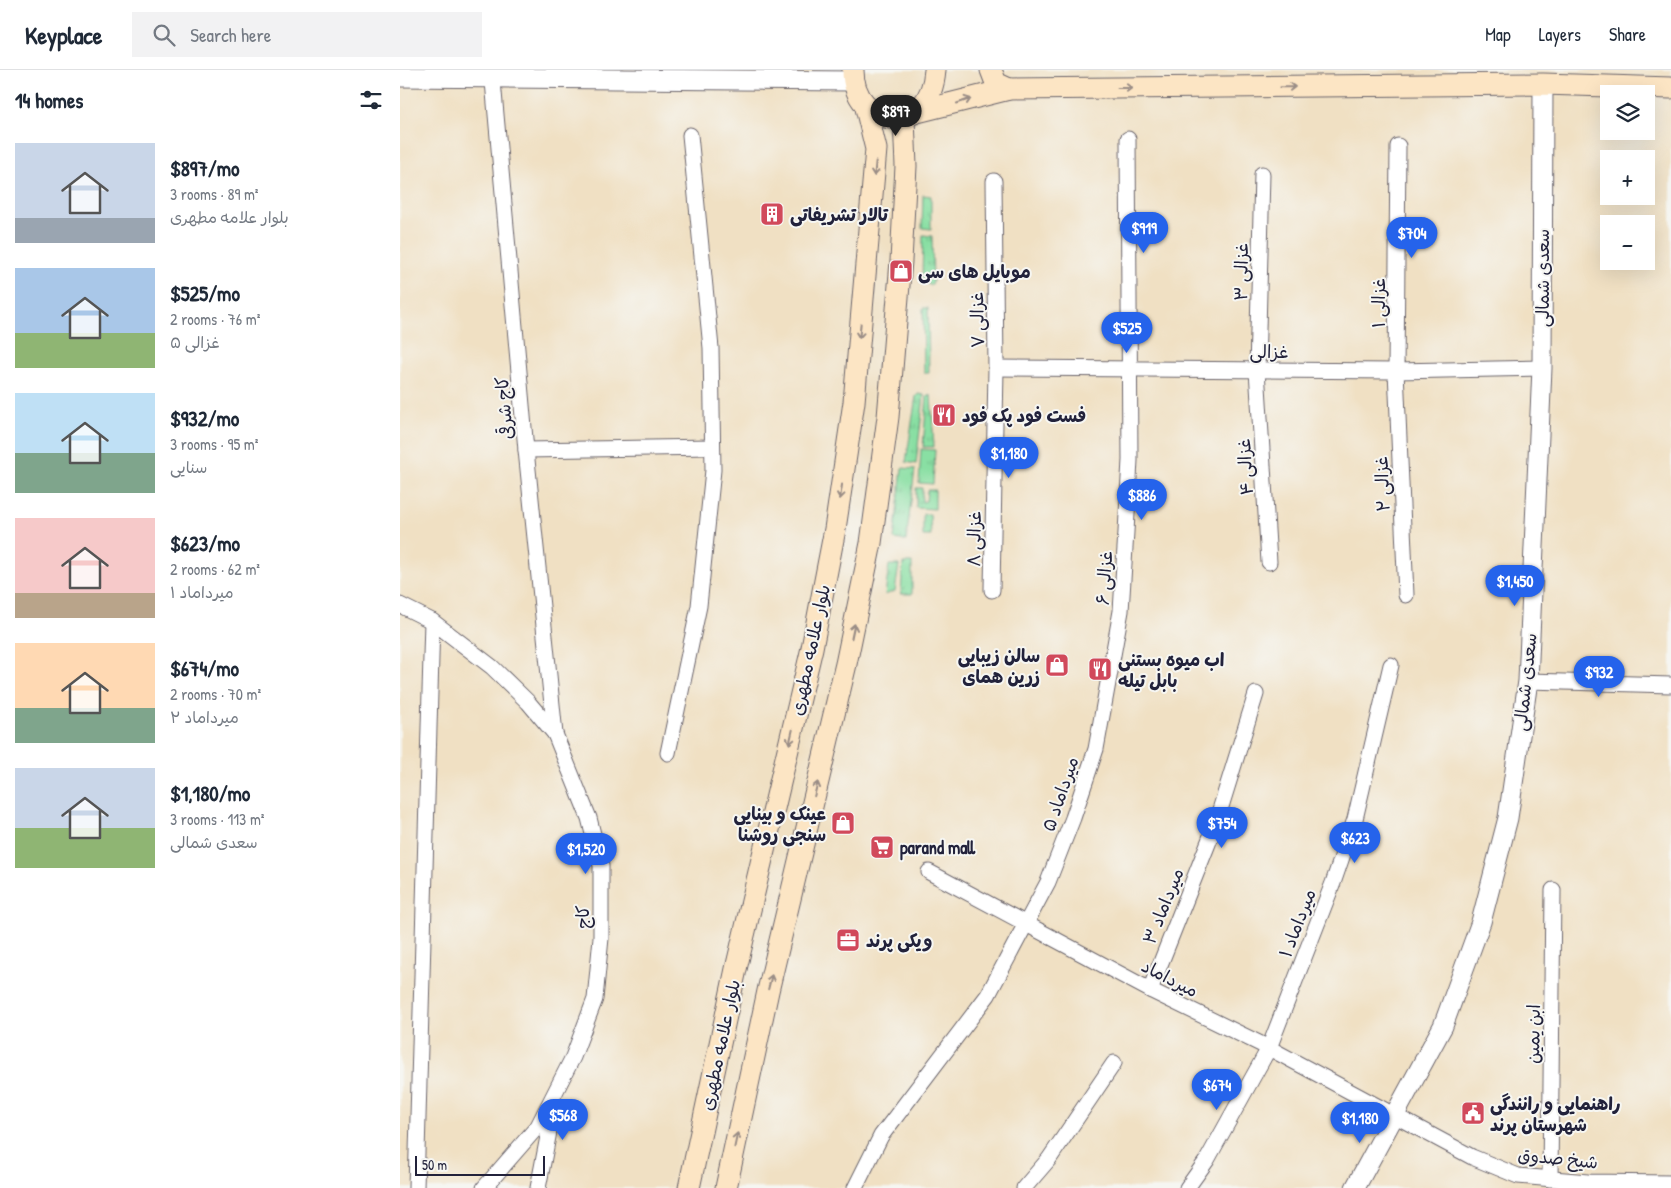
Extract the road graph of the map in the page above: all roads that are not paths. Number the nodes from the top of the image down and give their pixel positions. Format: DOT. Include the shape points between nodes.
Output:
graph roads {
  1 [pos="935,70"];
  2 [pos="991,70"];
  3 [pos="492,74"];
  4 [pos="854,76"];
  5 [pos="400,78"];
  6 [pos="1543,84"];
  7 [pos="1671,88"];
  8 [pos="1009,89"];
  9 [pos="865,104"];
  10 [pos="910,115"];
  11 [pos="690,135"];
  12 [pos="1128,139"];
  13 [pos="1398,146"];
  14 [pos="1262,174"];
  15 [pos="994,181"];
  16 [pos="996,368"];
  17 [pos="1542,368"];
  18 [pos="1130,369"];
  19 [pos="1257,370"];
  20 [pos="1396,371"];
  21 [pos="712,447"];
  22 [pos="526,450"];
  23 [pos="1269,562"];
  24 [pos="992,590"];
  25 [pos="1406,595"];
  26 [pos="400,605"];
  27 [pos="432,621"];
  28 [pos="1391,664"];
  29 [pos="1112,670"];
  30 [pos="1528,681"];
  31 [pos="1671,685"];
  32 [pos="1256,694"];
  33 [pos="555,734"];
  34 [pos="668,753"];
  35 [pos="929,872"];
  36 [pos="1553,890"];
  37 [pos="1025,925"];
  38 [pos="1150,990"];
  39 [pos="1269,1048"];
  40 [pos="1114,1063"];
  41 [pos="558,1088"];
  42 [pos="1395,1116"];
  43 [pos="1550,1179"];
  44 [pos="1671,1183"];
  45 [pos="861,1186"];
  46 [pos="416,1188"];
  47 [pos="484,1188"];
  48 [pos="538,1188"];
  49 [pos="689,1188"];
  50 [pos="726,1188"];
  51 [pos="1024,1188"];
  52 [pos="1187,1188"];
  53 [pos="1356,1188"];
  1 -- 10 [label="main road" via="928,99"];
  2 -- 8 [label="main road" via="996,83"];
  3 -- 4 [label="street"];
  3 -- 5 [label="street"];
  3 -- 22 [label="street, کاج شرقی"];
  4 -- 9 [label="main road, بلوار علامه مطهری" via="857,91"];
  6 -- 7 [label="main road"];
  8 -- 6 [label="main road, one-way"];
  6 -- 17 [label="street, سعدی شمالی"];
  10 -- 8 [label="main road, one-way"];
  9 -- 10 [label="main road" via="890,118"];
  9 -- 49 [label="main road, بلوار علامه مطهری, one-way" via="876,149 854,402 835,529 812,648 736,969"];
  50 -- 10 [label="main road, بلوار علامه مطهری, one-way" via="871,543 888,417"];
  11 -- 21 [label="street" via="711,348"];
  12 -- 18 [label="street, غزالی ۶"];
  13 -- 20 [label="street, غزالی ۱"];
  14 -- 19 [label="street, غزالی ۳"];
  15 -- 16 [label="street, غزالی ۷"];
  16 -- 18 [label="street, غزالی"];
  16 -- 24 [label="street, غزالی ۸"];
  17 -- 20 [label="street, غزالی"];
  17 -- 30 [label="street, سعدی شمالی"];
  18 -- 19 [label="street, غزالی"];
  18 -- 29 [label="street, غزالی ۶" via="1126,532 1121,611"];
  19 -- 20 [label="street, غزالی"];
  19 -- 23 [label="street, غزالی ۴"];
  20 -- 25 [label="street, غزالی ۲"];
  21 -- 22 [label="street"];
  21 -- 34 [label="street" via="713,470 699,606"];
  22 -- 33 [label="street, کاج شرقی"];
  26 -- 27 [label="street, کاج"];
  27 -- 33 [label="street, کاج" via="492,667"];
  27 -- 46 [label="street"];
  28 -- 39 [label="street, میرداماد ۱" via="1354,819"];
  29 -- 37 [label="street, میرداماد ۵" via="1096,749 1073,818 1048,882"];
  30 -- 31 [label="street"];
  30 -- 42 [label="street, سعدی شمالی" via="1508,818 1481,922 1443,1026"];
  32 -- 38 [label="street, میرداماد ۳" via="1215,826"];
  33 -- 41 [label="street, کاج" via="589,818 601,866 601,938 595,999"];
  35 -- 37 [label="street, میرداماد"];
  36 -- 43 [label="street, ابن یمین"];
  37 -- 38 [label="street, میرداماد"];
  37 -- 45 [label="street, میرداماد ۵" via="988,995 881,1136"];
  38 -- 39 [label="street, میرداماد"];
  39 -- 42 [label="street, میرداماد"];
  39 -- 52 [label="street, میرداماد ۱" via="1207,1160"];
  40 -- 51 [label="street" via="1049,1159"];
  41 -- 47 [label="street, کاج" via="538,1126"];
  41 -- 48 [label="street"];
  42 -- 43 [label="street, شیخ صدوق" via="1472,1157 1518,1176"];
  42 -- 53 [label="street, سعدی شمالی"];
  43 -- 44 [label="street, شیخ صدوق"];
}
